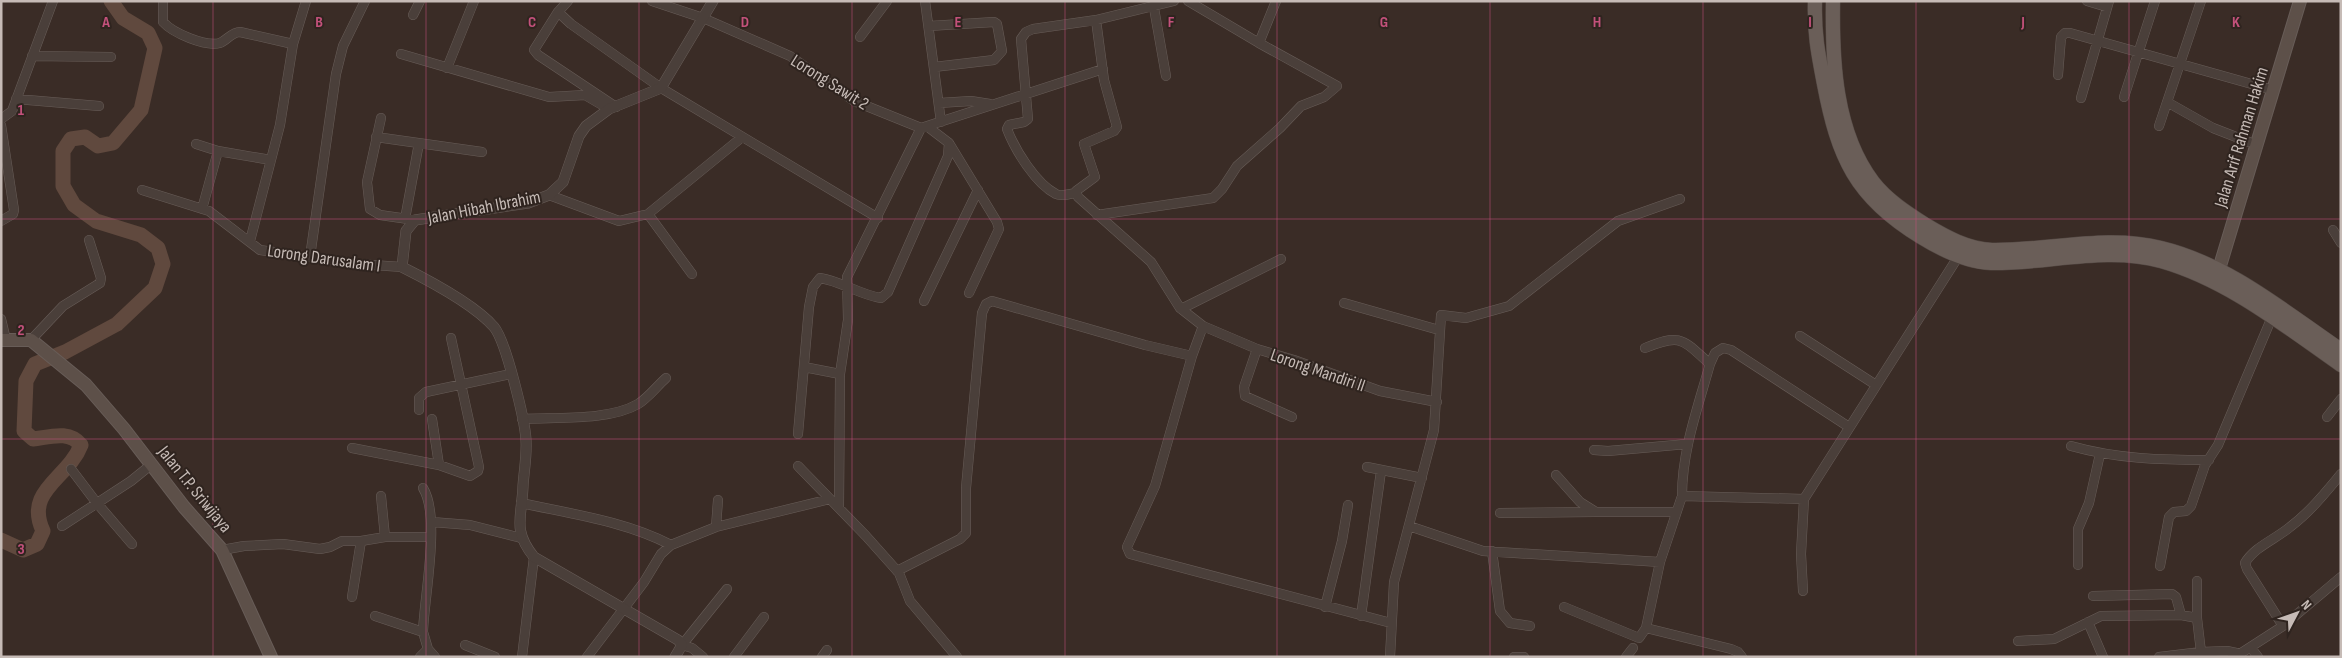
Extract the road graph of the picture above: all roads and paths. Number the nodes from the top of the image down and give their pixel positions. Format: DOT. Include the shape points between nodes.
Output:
graph roads {
  1 [pos="53,1"];
  2 [pos="163,1"];
  3 [pos="306,1"];
  4 [pos="365,1"];
  5 [pos="420,1"];
  6 [pos="474,1"];
  7 [pos="568,1"];
  8 [pos="652,1"];
  9 [pos="713,1"];
  10 [pos="887,1"];
  11 [pos="925,1"];
  12 [pos="1174,1"];
  13 [pos="1188,1"];
  14 [pos="1276,1"];
  15 [pos="1814,1"];
  16 [pos="1833,1"];
  17 [pos="2087,1"];
  18 [pos="2155,1"];
  19 [pos="2201,1"];
  20 [pos="2293,1"];
  21 [pos="2300,1"];
  22 [pos="2108,4"];
  23 [pos="1154,8"];
  24 [pos="558,12"];
  25 [pos="413,15"];
  26 [pos="703,18"];
  27 [pos="1096,20"];
  28 [pos="929,26"];
  29 [pos="860,37"];
  30 [pos="2096,40"];
  31 [pos="1259,43"];
  32 [pos="293,44"];
  33 [pos="2138,51"];
  34 [pos="401,54"];
  35 [pos="32,56"];
  36 [pos="111,57"];
  37 [pos="2181,62"];
  38 [pos="934,67"];
  39 [pos="447,68"];
  40 [pos="1102,69"];
  41 [pos="2058,75"];
  42 [pos="1166,76"];
  43 [pos="661,88"];
  44 [pos="2269,89"];
  45 [pos="1025,96"];
  46 [pos="2124,97"];
  47 [pos="2080,98"];
  48 [pos="16,99"];
  49 [pos="2167,102"];
  50 [pos="939,103"];
  51 [pos="990,104"];
  52 [pos="99,106"];
  53 [pos="612,108"];
  54 [pos="381,118"];
  55 [pos="1,119"];
  56 [pos="941,122"];
  57 [pos="1,125"];
  58 [pos="2159,126"];
  59 [pos="925,128"];
  60 [pos="376,137"];
  61 [pos="741,138"];
  62 [pos="2249,142"];
  63 [pos="419,143"];
  64 [pos="950,143"];
  65 [pos="196,144"];
  66 [pos="218,151"];
  67 [pos="482,152"];
  68 [pos="271,160"];
  69 [pos="142,190"];
  70 [pos="978,190"];
  71 [pos="1076,193"];
  72 [pos="549,195"];
  73 [pos="1680,199"];
  74 [pos="202,209"];
  75 [pos="648,214"];
  76 [pos="1097,215"];
  77 [pos="878,218"];
  78 [pos="410,219"];
  79 [pos="1,221"];
  80 [pos="2333,230"];
  81 [pos="89,240"];
  82 [pos="250,241"];
  83 [pos="2341,242"];
  84 [pos="1958,256"];
  85 [pos="310,257"];
  86 [pos="1281,259"];
  87 [pos="402,268"];
  88 [pos="692,274"];
  89 [pos="2214,275"];
  90 [pos="846,284"];
  91 [pos="969,293"];
  92 [pos="924,301"];
  93 [pos="1344,303"];
  94 [pos="1181,309"];
  95 [pos="2272,317"];
  96 [pos="1,319"];
  97 [pos="1204,326"];
  98 [pos="1439,330"];
  99 [pos="1800,336"];
  100 [pos="452,338"];
  101 [pos="4,340"];
  102 [pos="33,341"];
  103 [pos="1645,348"];
  104 [pos="1257,349"];
  105 [pos="2341,350"];
  106 [pos="1192,356"];
  107 [pos="1710,364"];
  108 [pos="2341,365"];
  109 [pos="804,366"];
  110 [pos="511,374"];
  111 [pos="840,374"];
  112 [pos="666,378"];
  113 [pos="462,384"];
  114 [pos="1876,385"];
  115 [pos="2341,399"];
  116 [pos="1437,402"];
  117 [pos="419,410"];
  118 [pos="1292,417"];
  119 [pos="2327,417"];
  120 [pos="432,419"];
  121 [pos="522,419"];
  122 [pos="1849,427"];
  123 [pos="798,434"];
  124 [pos="1688,444"];
  125 [pos="2071,446"];
  126 [pos="352,448"];
  127 [pos="1594,450"];
  128 [pos="2100,454"];
  129 [pos="2209,460"];
  130 [pos="152,464"];
  131 [pos="439,465"];
  132 [pos="798,466"];
  133 [pos="1368,467"];
  134 [pos="71,469"];
  135 [pos="1381,471"];
  136 [pos="2341,474"];
  137 [pos="1556,475"];
  138 [pos="1422,478"];
  139 [pos="423,488"];
  140 [pos="381,496"];
  141 [pos="1682,496"];
  142 [pos="830,499"];
  143 [pos="1804,499"];
  144 [pos="718,500"];
  145 [pos="96,502"];
  146 [pos="521,503"];
  147 [pos="1348,505"];
  148 [pos="838,508"];
  149 [pos="1596,512"];
  150 [pos="1676,512"];
  151 [pos="1500,513"];
  152 [pos="432,522"];
  153 [pos="62,526"];
  154 [pos="1409,526"];
  155 [pos="716,527"];
  156 [pos="385,537"];
  157 [pos="430,537"];
  158 [pos="521,538"];
  159 [pos="360,541"];
  160 [pos="132,544"];
  161 [pos="671,545"];
  162 [pos="222,550"];
  163 [pos="1492,551"];
  164 [pos="534,557"];
  165 [pos="1660,562"];
  166 [pos="2078,565"];
  167 [pos="2160,566"];
  168 [pos="897,571"];
  169 [pos="2341,577"];
  170 [pos="2197,581"];
  171 [pos="727,589"];
  172 [pos="1803,591"];
  173 [pos="2093,596"];
  174 [pos="352,597"];
  175 [pos="1564,606"];
  176 [pos="624,607"];
  177 [pos="1325,607"];
  178 [pos="2181,615"];
  179 [pos="375,616"];
  180 [pos="1361,616"];
  181 [pos="764,617"];
  182 [pos="2197,618"];
  183 [pos="2088,622"];
  184 [pos="1391,624"];
  185 [pos="1530,626"];
  186 [pos="2283,626"];
  187 [pos="1646,628"];
  188 [pos="423,632"];
  189 [pos="2018,641"];
  190 [pos="465,645"];
  191 [pos="682,645"];
  192 [pos="1633,648"];
  193 [pos="2251,648"];
  194 [pos="428,649"];
  195 [pos="2201,652"];
  196 [pos="951,655"];
  197 [pos="2238,655"];
  198 [pos="269,656"];
  199 [pos="420,657"];
  200 [pos="435,657"];
  201 [pos="495,657"];
  202 [pos="522,657"];
  203 [pos="587,657"];
  204 [pos="675,657"];
  205 [pos="703,657"];
  206 [pos="734,657"];
  207 [pos="1390,657"];
  208 [pos="1514,657"];
  209 [pos="1524,657"];
  210 [pos="1626,657"];
  211 [pos="1742,657"];
  212 [pos="2103,657"];
  213 [pos="2159,657"];
  214 [pos="2258,657"];
  1 -- 35 [label="street"];
  2 -- 32 [label="street" via="163,22 182,37 218,43 240,32"];
  3 -- 32 [label="street"];
  4 -- 85 [label="street" via="343,46 337,68"];
  5 -- 25 [label="street"];
  6 -- 39 [label="street"];
  7 -- 24 [label="street"];
  8 -- 26 [label="street, Lorong Sawit 2"];
  9 -- 26 [label="street"];
  10 -- 29 [label="street"];
  11 -- 28 [label="street"];
  12 -- 23 [label="street"];
  13 -- 31 [label="street"];
  14 -- 31 [label="street"];
  15 -- 84 [label="main road" via="1814,32 1832,128 1845,160 1863,190 1901,225"];
  16 -- 89 [label="main road" via="1836,83 1845,124 1873,182 1908,214 1962,244 1991,250 2073,244 2144,244 2163,248"];
  17 -- 22 [label="street"];
  18 -- 33 [label="street"];
  19 -- 37 [label="street"];
  20 -- 44 [label="main road, Jalan Arif Rahman Hakim"];
  21 -- 44 [label="main road, Jalan Arif Rahman Hakim"];
  22 -- 30 [label="street"];
  23 -- 27 [label="street"];
  23 -- 42 [label="street"];
  24 -- 43 [label="street"];
  24 -- 53 [label="street" via="534,50"];
  26 -- 43 [label="street"];
  26 -- 59 [label="street, Lorong Sawit 2" via="799,61 859,103"];
  27 -- 40 [label="street"];
  27 -- 45 [label="street" via="1026,32 1021,39"];
  28 -- 38 [label="street"];
  28 -- 38 [label="street" via="994,22 1002,51 994,60"];
  30 -- 33 [label="street"];
  30 -- 41 [label="street" via="2065,33 2061,37"];
  30 -- 47 [label="street"];
  31 -- 76 [label="street" via="1337,86 1324,97 1301,106 1237,166 1213,198"];
  32 -- 68 [label="street"];
  33 -- 37 [label="street"];
  33 -- 46 [label="street"];
  34 -- 39 [label="street"];
  35 -- 36 [label="street"];
  35 -- 48 [label="street"];
  37 -- 44 [label="street"];
  37 -- 49 [label="street"];
  38 -- 50 [label="street"];
  39 -- 53 [label="street" via="549,97 585,96"];
  40 -- 45 [label="street"];
  40 -- 71 [label="street" via="1117,127 1084,144 1095,177 1078,188"];
  43 -- 53 [label="street, Jalan Hibah Ibrahim"];
  43 -- 61 [label="street"];
  44 -- 62 [label="main road, Jalan Arif Rahman Hakim"];
  44 -- 89 [label="main road, Jalan Arif Rahman Hakim"];
  45 -- 51 [label="street"];
  45 -- 71 [label="street" via="1028,119 1007,127 1015,149 1054,192 1060,195"];
  48 -- 52 [label="street"];
  48 -- 55 [label="street" via="10,114"];
  49 -- 58 [label="street"];
  49 -- 62 [label="street" via="2213,128"];
  50 -- 51 [label="street" via="971,101"];
  50 -- 56 [label="street"];
  51 -- 56 [label="street"];
  53 -- 72 [label="street, Jalan Hibah Ibrahim" via="586,126 579,136 563,182"];
  54 -- 60 [label="street"];
  56 -- 59 [label="street"];
  57 -- 79 [label="street" via="14,210"];
  59 -- 64 [label="street, Lorong Sawit 2"];
  59 -- 77 [label="street"];
  60 -- 63 [label="street"];
  60 -- 78 [label="street" via="367,182 370,209 380,216"];
  61 -- 75 [label="street"];
  61 -- 77 [label="street"];
  62 -- 89 [label="main road, Jalan Arif Rahman Hakim"];
  63 -- 67 [label="street"];
  63 -- 78 [label="street"];
  64 -- 70 [label="street"];
  64 -- 90 [label="street" via="948,156 888,292 881,298 874,297"];
  65 -- 66 [label="street"];
  66 -- 68 [label="street"];
  66 -- 74 [label="street"];
  68 -- 82 [label="street"];
  69 -- 74 [label="street, Lorong Darusalam I"];
  70 -- 91 [label="street" via="999,229"];
  70 -- 92 [label="street"];
  71 -- 76 [label="street"];
  72 -- 75 [label="street" via="619,221"];
  72 -- 78 [label="street, Jalan Hibah Ibrahim" via="528,202"];
  73 -- 98 [label="street" via="1618,222 1510,306 1466,318 1440,314"];
  74 -- 82 [label="street, Lorong Darusalam I" via="210,211"];
  75 -- 88 [label="street"];
  76 -- 94 [label="street" via="1155,266"];
  77 -- 90 [label="street"];
  78 -- 87 [label="street, Jalan Hibah Ibrahim"];
  80 -- 83 [label="street"];
  81 -- 102 [label="street" via="102,278 100,283 63,306"];
  82 -- 85 [label="street, Lorong Darusalam I" via="260,250"];
  84 -- 89 [label="main road" via="1990,263 2074,256 2125,256"];
  84 -- 114 [label="street"];
  85 -- 87 [label="street, Lorong Darusalam I"];
  86 -- 94 [label="street"];
  87 -- 110 [label="street" via="475,311 495,328"];
  89 -- 95 [label="main road"];
  89 -- 105 [label="main road"];
  90 -- 109 [label="street" via="820,278 813,286"];
  90 -- 111 [label="street" via="848,320"];
  93 -- 98 [label="street"];
  94 -- 97 [label="street, Lorong Mandiri II"];
  95 -- 108 [label="main road"];
  95 -- 129 [label="street"];
  96 -- 101 [label="street"];
  97 -- 104 [label="street, Lorong Mandiri II"];
  97 -- 106 [label="street"];
  98 -- 116 [label="street"];
  99 -- 114 [label="street"];
  100 -- 113 [label="street"];
  101 -- 102 [label="main road"];
  102 -- 130 [label="main road, Jalan T.P. Sriwijaya" via="86,385"];
  103 -- 107 [label="street" via="1667,339 1676,339 1688,344"];
  104 -- 116 [label="street, Lorong Mandiri II" via="1380,392"];
  104 -- 118 [label="street" via="1244,393 1250,399"];
  106 -- 168 [label="street" via="992,301 986,304 982,312 966,488 966,533"];
  106 -- 177 [label="street" via="1155,486 1127,547 1128,552"];
  107 -- 122 [label="street" via="1715,353 1723,348 1731,350"];
  107 -- 124 [label="street"];
  109 -- 111 [label="street"];
  109 -- 123 [label="street"];
  110 -- 113 [label="street"];
  110 -- 121 [label="street"];
  111 -- 148 [label="street"];
  112 -- 121 [label="street" via="639,404 623,410"];
  113 -- 117 [label="street" via="422,394"];
  113 -- 131 [label="street" via="478,471 470,476"];
  114 -- 122 [label="street"];
  115 -- 119 [label="street"];
  116 -- 138 [label="street"];
  120 -- 131 [label="street"];
  121 -- 146 [label="street" via="526,440"];
  122 -- 143 [label="street"];
  124 -- 127 [label="street"];
  124 -- 141 [label="street"];
  125 -- 128 [label="street"];
  126 -- 131 [label="street"];
  128 -- 129 [label="street" via="2146,460"];
  128 -- 166 [label="street" via="2089,503 2078,528"];
  129 -- 167 [label="street" via="2191,506 2169,517"];
  130 -- 145 [label="street"];
  130 -- 162 [label="main road, Jalan T.P. Sriwijaya"];
  132 -- 142 [label="street"];
  133 -- 135 [label="street"];
  134 -- 145 [label="street"];
  135 -- 138 [label="street"];
  135 -- 180 [label="street"];
  136 -- 186 [label="street" via="2314,506 2290,528 2250,556 2246,563 2246,569"];
  137 -- 149 [label="street" via="1580,502"];
  138 -- 154 [label="street"];
  139 -- 152 [label="street"];
  140 -- 156 [label="street"];
  141 -- 143 [label="street"];
  141 -- 150 [label="street"];
  142 -- 148 [label="street"];
  142 -- 155 [label="street"];
  143 -- 172 [label="street"];
  144 -- 155 [label="street"];
  145 -- 153 [label="street"];
  145 -- 160 [label="street"];
  146 -- 158 [label="street" via="518,521"];
  146 -- 161 [label="street" via="605,521"];
  147 -- 177 [label="street"];
  148 -- 168 [label="street"];
  149 -- 150 [label="street"];
  149 -- 151 [label="street"];
  150 -- 165 [label="street"];
  152 -- 157 [label="street"];
  152 -- 158 [label="street" via="470,525"];
  154 -- 163 [label="street" via="1483,551"];
  154 -- 184 [label="street" via="1394,582"];
  155 -- 161 [label="street"];
  156 -- 157 [label="street"];
  156 -- 159 [label="street"];
  157 -- 188 [label="street"];
  158 -- 164 [label="street"];
  159 -- 162 [label="street" via="342,541 320,549 283,544"];
  159 -- 174 [label="street"];
  161 -- 176 [label="street" via="661,554"];
  162 -- 198 [label="main road, Jalan T.P. Sriwijaya"];
  163 -- 165 [label="street"];
  163 -- 185 [label="street" via="1500,611 1510,623"];
  164 -- 176 [label="street"];
  164 -- 202 [label="street"];
  165 -- 187 [label="street"];
  168 -- 196 [label="street" via="910,601"];
  169 -- 186 [label="street"];
  170 -- 182 [label="street"];
  171 -- 191 [label="street"];
  173 -- 178 [label="street" via="2167,593 2176,597"];
  175 -- 187 [label="street" via="1639,638"];
  176 -- 191 [label="street"];
  176 -- 203 [label="street"];
  177 -- 180 [label="street"];
  178 -- 182 [label="street"];
  178 -- 183 [label="street" via="2101,616"];
  179 -- 188 [label="street"];
  180 -- 184 [label="street"];
  181 -- 206 [label="street"];
  182 -- 195 [label="street"];
  183 -- 189 [label="street" via="2054,639"];
  183 -- 212 [label="street"];
  184 -- 207 [label="street"];
  186 -- 193 [label="street"];
  187 -- 211 [label="street" via="1731,649"];
  188 -- 194 [label="street"];
  190 -- 201 [label="street"];
  191 -- 204 [label="street"];
  191 -- 205 [label="street"];
  192 -- 210 [label="street"];
  193 -- 197 [label="street"];
  193 -- 214 [label="street"];
  194 -- 199 [label="street"];
  194 -- 200 [label="street"];
  195 -- 197 [label="street" via="2227,651"];
  195 -- 213 [label="street"];
  208 -- 209 [label="street"];
}
